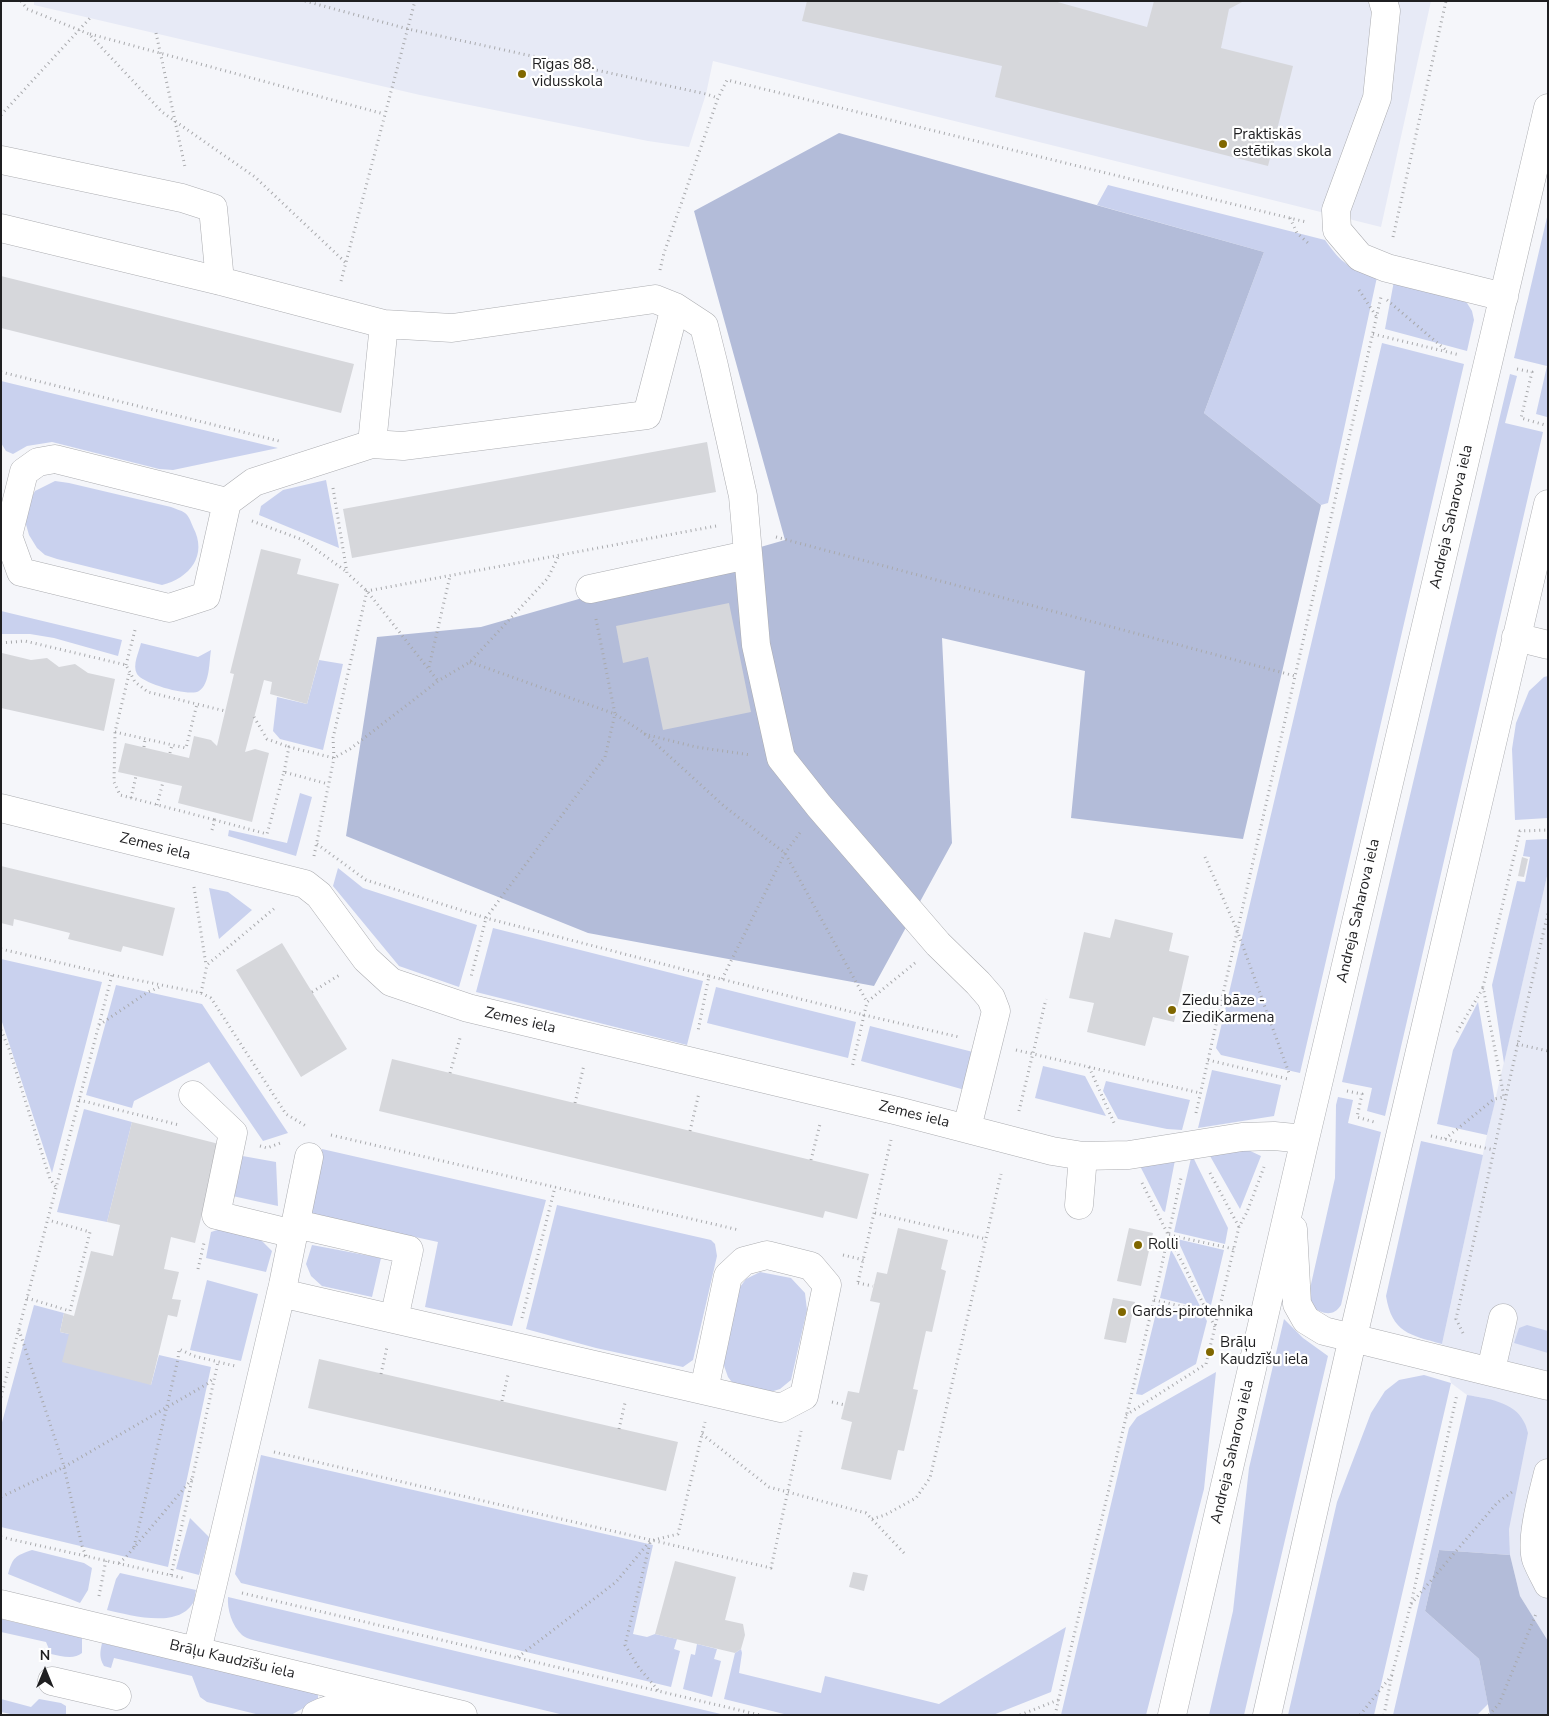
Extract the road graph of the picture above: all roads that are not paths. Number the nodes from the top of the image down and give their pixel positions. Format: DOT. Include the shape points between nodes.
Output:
graph roads {
  1 [pos="1382,1"];
  2 [pos="1548,108"];
  3 [pos="1,160"];
  4 [pos="1,228"];
  5 [pos="220,281"];
  6 [pos="1504,296"];
  7 [pos="665,303"];
  8 [pos="384,324"];
  9 [pos="372,444"];
  10 [pos="227,502"];
  11 [pos="1548,504"];
  12 [pos="747,542"];
  13 [pos="590,589"];
  14 [pos="1516,637"];
  15 [pos="1548,645"];
  16 [pos="1,808"];
  17 [pos="193,1095"];
  18 [pos="967,1128"];
  19 [pos="1305,1139"];
  20 [pos="1083,1156"];
  21 [pos="309,1157"];
  22 [pos="1292,1196"];
  23 [pos="1079,1205"];
  24 [pos="295,1229"];
  25 [pos="281,1293"];
  26 [pos="1503,1318"];
  27 [pos="394,1319"];
  28 [pos="1353,1337"];
  29 [pos="1491,1370"];
  30 [pos="1548,1386"];
  31 [pos="704,1390"];
  32 [pos="1548,1473"];
  33 [pos="1548,1584"];
  34 [pos="1,1604"];
  35 [pos="197,1651"];
  36 [pos="52,1681"];
  37 [pos="117,1696"];
  38 [pos="316,1715"];
  39 [pos="386,1715"];
  40 [pos="464,1715"];
  41 [pos="1172,1715"];
  42 [pos="1267,1715"];
  1 -- 6 [label="street" via="1386,11 1377,98 1336,210 1338,230 1360,257 1387,268"];
  2 -- 6 [label="street, Andreja Saharova iela"];
  3 -- 5 [label="street" via="182,198 213,208"];
  4 -- 5 [label="street"];
  5 -- 8 [label="street"];
  6 -- 19 [label="street, Andreja Saharova iela"];
  7 -- 8 [label="street" via="452,328"];
  7 -- 9 [label="street" via="647,415 403,446"];
  7 -- 12 [label="street" via="704,326 743,496"];
  8 -- 9 [label="street"];
  9 -- 10 [label="street" via="254,482"];
  10 -- 10 [label="street" via="55,459 38,462 24,472 8,536 21,572 169,608 206,596"];
  11 -- 14 [label="street"];
  12 -- 13 [label="street"];
  12 -- 18 [label="street" via="756,645 781,758 938,944 991,998 996,1011"];
  14 -- 15 [label="street"];
  14 -- 28 [label="street"];
  16 -- 18 [label="street, Zemes iela" via="305,884 319,895 366,959 391,982 465,1007"];
  17 -- 24 [label="street" via="233,1133 216,1215"];
  18 -- 20 [label="street, Zemes iela"];
  19 -- 20 [label="street, Zemes iela" via="1242,1137 1129,1155"];
  19 -- 22 [label="street, Andreja Saharova iela"];
  20 -- 23 [label="street"];
  21 -- 24 [label="street"];
  22 -- 28 [label="street" via="1297,1304 1306,1320 1324,1331"];
  22 -- 41 [label="street, Andreja Saharova iela"];
  24 -- 25 [label="street"];
  24 -- 27 [label="street" via="409,1250"];
  25 -- 27 [label="street"];
  25 -- 35 [label="street"];
  26 -- 29 [label="street"];
  27 -- 31 [label="street"];
  28 -- 29 [label="street"];
  28 -- 42 [label="street"];
  29 -- 30 [label="street"];
  31 -- 31 [label="street" via="781,1408 804,1396 827,1285 811,1266 767,1255 744,1261 728,1276"];
  32 -- 33 [label="street" via="1539,1509 1536,1558"];
  34 -- 35 [label="street, Brāļu Kaudzīšu iela"];
  35 -- 40 [label="street, Brāļu Kaudzīšu iela"];
  36 -- 37 [label="street"];
  38 -- 39 [label="street" via="339,1707"];
}
